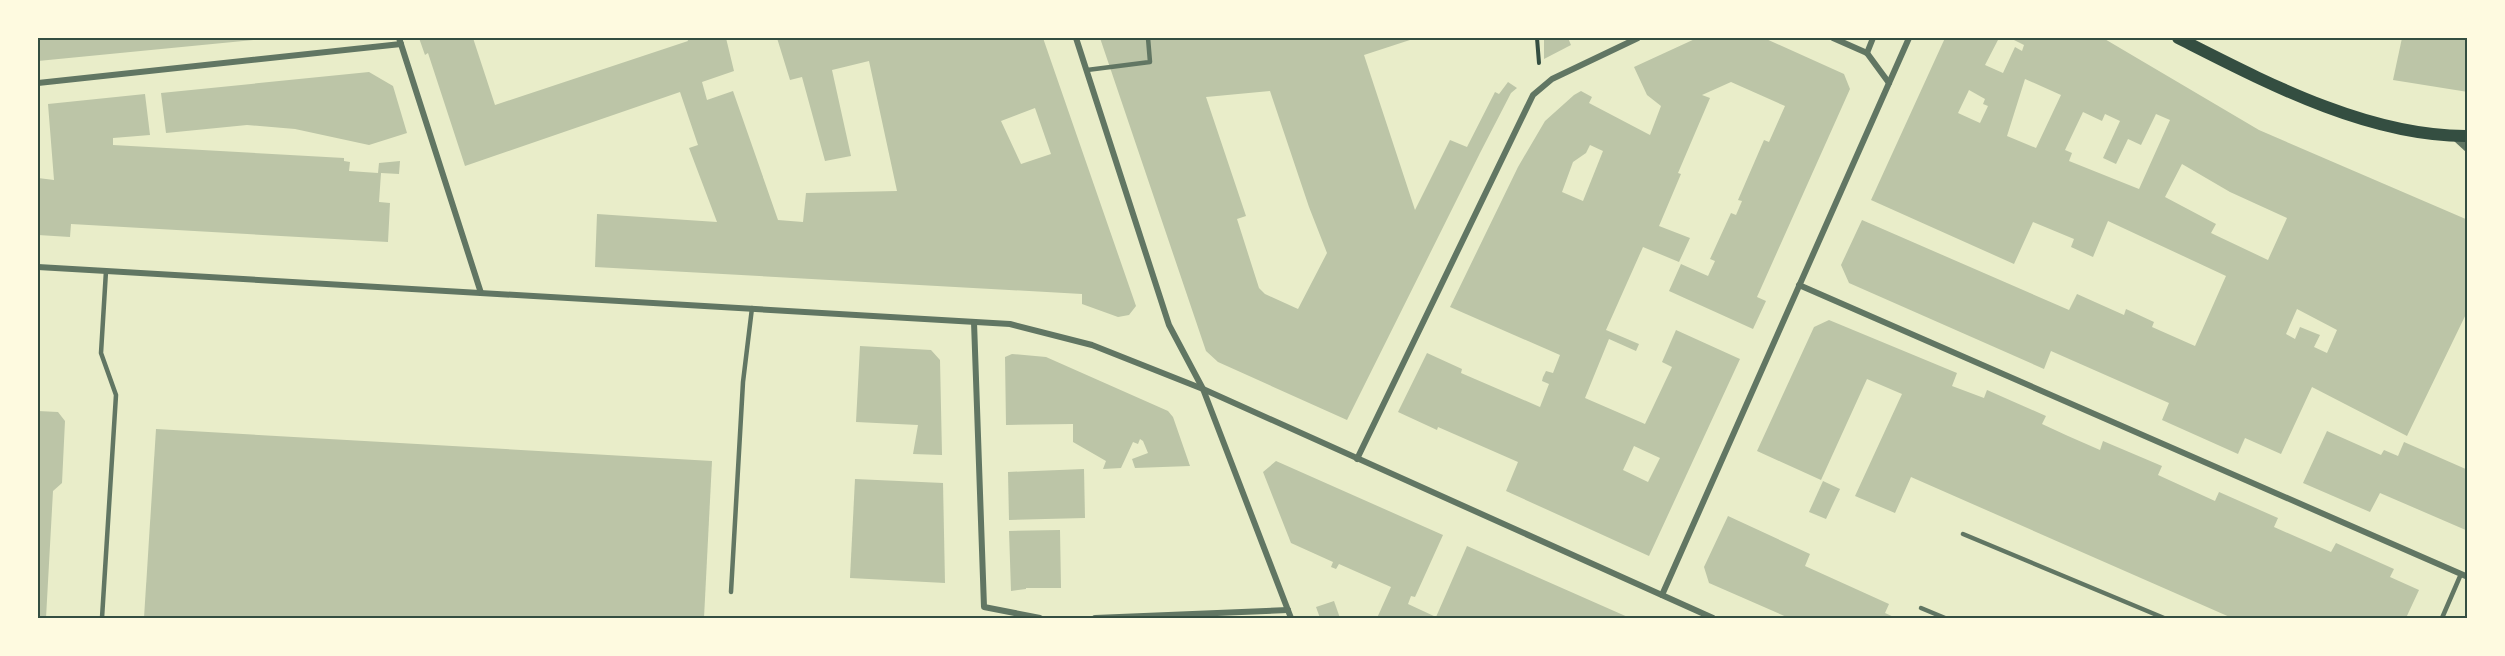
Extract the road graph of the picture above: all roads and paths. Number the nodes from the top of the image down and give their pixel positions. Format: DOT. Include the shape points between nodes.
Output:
graph roads {
  1 [pos="1076,38"];
  2 [pos="1148,38"];
  3 [pos="1537,38"];
  4 [pos="1638,38"];
  5 [pos="1833,38"];
  6 [pos="1873,38"];
  7 [pos="1909,38"];
  8 [pos="2178,38"];
  9 [pos="400,41"];
  10 [pos="1867,53"];
  11 [pos="1538,62"];
  12 [pos="1088,70"];
  13 [pos="38,83"];
  14 [pos="1889,83"];
  15 [pos="2462,136"];
  16 [pos="2468,147"];
  17 [pos="38,267"];
  18 [pos="106,271"];
  19 [pos="1799,285"];
  20 [pos="481,293"];
  21 [pos="752,308"];
  22 [pos="974,322"];
  23 [pos="1203,389"];
  24 [pos="1357,459"];
  25 [pos="1963,534"];
  26 [pos="2464,575"];
  27 [pos="731,592"];
  28 [pos="1662,595"];
  29 [pos="1921,608"];
  30 [pos="1288,610"];
  31 [pos="102,618"];
  32 [pos="1040,618"];
  33 [pos="1095,618"];
  34 [pos="1291,618"];
  35 [pos="1713,618"];
  36 [pos="1945,618"];
  37 [pos="2164,618"];
  38 [pos="2442,618"];
  1 -- 12 [label="street"];
  2 -- 12 [label="lane" via="1150,62"];
  3 -- 11 [label="path"];
  4 -- 24 [label="street" via="1552,79 1533,95"];
  5 -- 10 [label="street"];
  6 -- 10 [label="street"];
  7 -- 14 [label="street"];
  8 -- 15 [label="main road" via="2290,93 2397,130"];
  9 -- 13 [label="street"];
  9 -- 20 [label="street"];
  10 -- 14 [label="street"];
  12 -- 23 [label="street" via="1169,325"];
  14 -- 19 [label="street"];
  15 -- 16 [label="street"];
  17 -- 18 [label="street"];
  18 -- 20 [label="street"];
  18 -- 31 [label="lane" via="101,353 116,395"];
  19 -- 26 [label="street"];
  19 -- 28 [label="street"];
  20 -- 21 [label="street"];
  21 -- 22 [label="street"];
  21 -- 27 [label="lane" via="742,394"];
  22 -- 23 [label="street" via="1010,324 1092,345"];
  22 -- 32 [label="street" via="984,607"];
  23 -- 24 [label="street"];
  23 -- 30 [label="street"];
  24 -- 28 [label="street"];
  25 -- 37 [label="lane"];
  26 -- 38 [label="lane"];
  28 -- 35 [label="street"];
  29 -- 36 [label="lane"];
  30 -- 33 [label="street"];
  30 -- 34 [label="street"];
}
